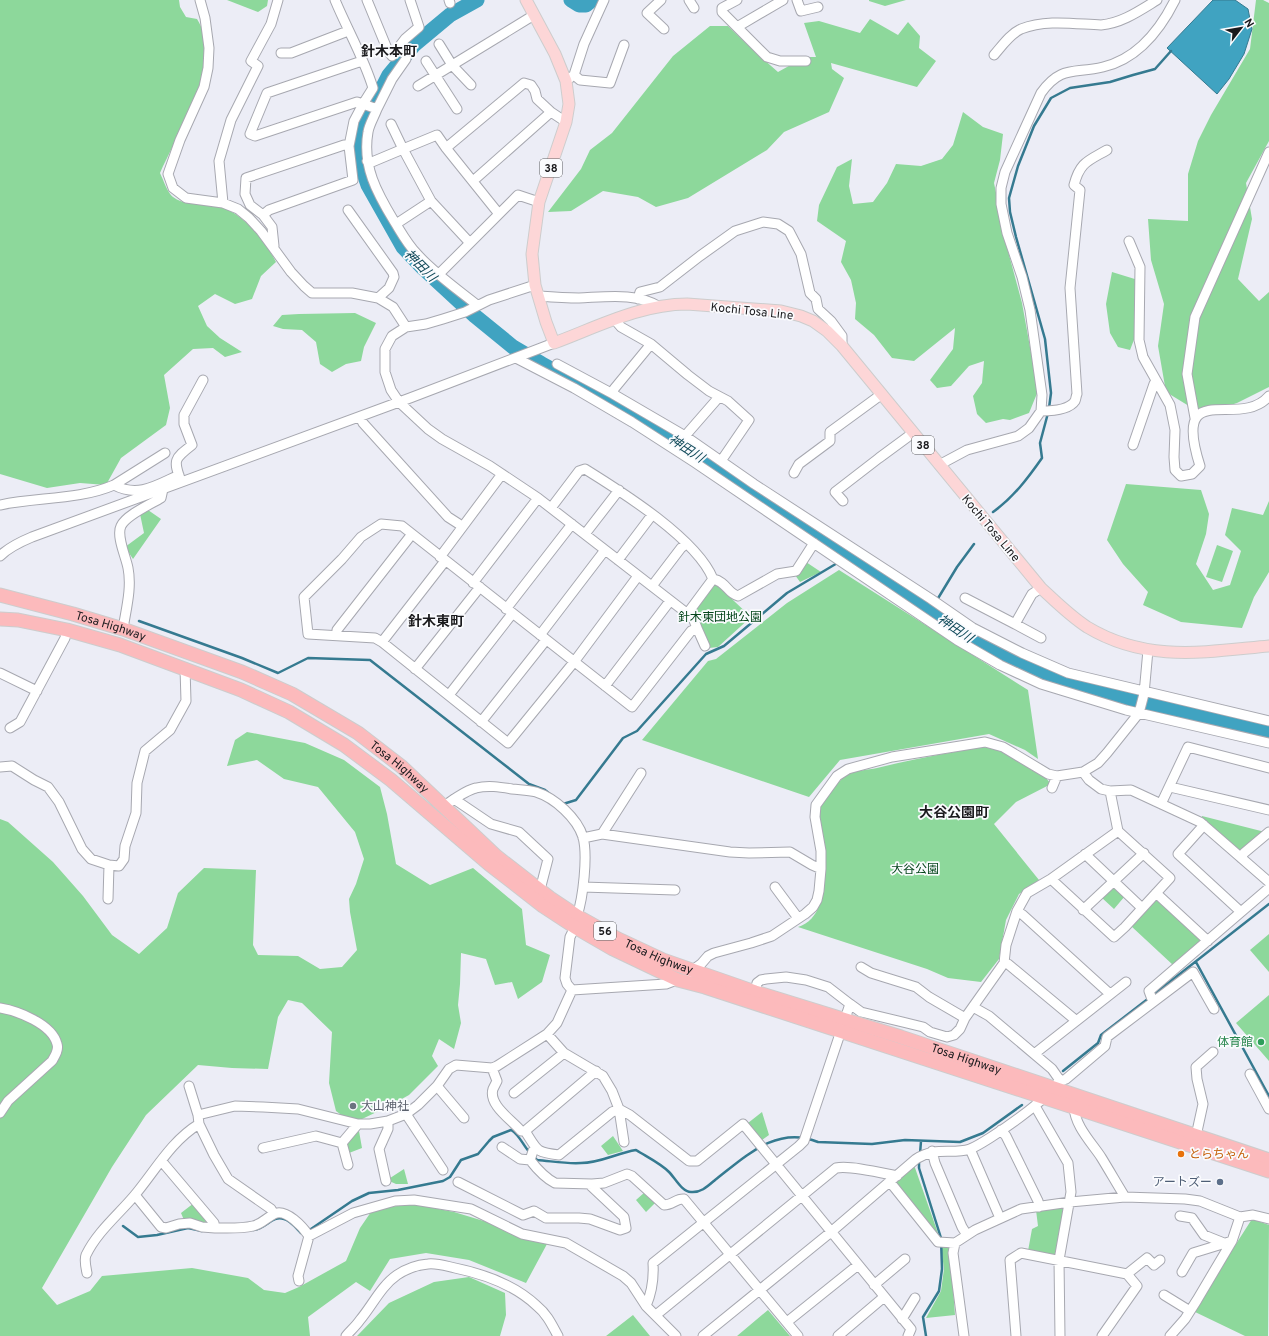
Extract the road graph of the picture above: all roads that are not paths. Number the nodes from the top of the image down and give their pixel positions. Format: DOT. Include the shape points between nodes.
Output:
graph roads {
  1 [pos="200,0"];
  2 [pos="278,0"];
  3 [pos="335,0"];
  4 [pos="367,0"];
  5 [pos="410,0"];
  6 [pos="526,0"];
  7 [pos="604,0"];
  8 [pos="661,0"];
  9 [pos="737,0"];
  10 [pos="783,0"];
  11 [pos="797,0"];
  12 [pos="1157,0"];
  13 [pos="1175,0"];
  14 [pos="818,7"];
  15 [pos="534,15"];
  16 [pos="737,28"];
  17 [pos="664,29"];
  18 [pos="348,31"];
  19 [pos="439,44"];
  20 [pos="624,45"];
  21 [pos="281,54"];
  22 [pos="994,55"];
  23 [pos="406,59"];
  24 [pos="362,61"];
  25 [pos="426,61"];
  26 [pos="806,61"];
  27 [pos="452,65"];
  28 [pos="435,75"];
  29 [pos="570,78"];
  30 [pos="471,85"];
  31 [pos="418,86"];
  32 [pos="370,107"];
  33 [pos="457,109"];
  34 [pos="551,112"];
  35 [pos="566,122"];
  36 [pos="391,124"];
  37 [pos="349,146"];
  38 [pos="446,148"];
  39 [pos="403,149"];
  40 [pos="1107,150"];
  41 [pos="1269,152"];
  42 [pos="367,161"];
  43 [pos="474,181"];
  44 [pos="431,201"];
  45 [pos="539,202"];
  46 [pos="223,203"];
  47 [pos="348,210"];
  48 [pos="499,214"];
  49 [pos="263,215"];
  50 [pos="396,224"];
  51 [pos="1129,241"];
  52 [pos="470,243"];
  53 [pos="274,247"];
  54 [pos="439,274"];
  55 [pos="535,285"];
  56 [pos="539,296"];
  57 [pos="378,298"];
  58 [pos="638,299"];
  59 [pos="660,307"];
  60 [pos="472,308"];
  61 [pos="615,320"];
  62 [pos="406,327"];
  63 [pos="554,343"];
  64 [pos="651,344"];
  65 [pos="842,346"];
  66 [pos="518,357"];
  67 [pos="557,364"];
  68 [pos="203,380"];
  69 [pos="1156,381"];
  70 [pos="613,394"];
  71 [pos="882,394"];
  72 [pos="1269,396"];
  73 [pos="719,397"];
  74 [pos="399,402"];
  75 [pos="1041,411"];
  76 [pos="360,417"];
  77 [pos="1195,418"];
  78 [pos="913,433"];
  79 [pos="685,436"];
  80 [pos="1133,444"];
  81 [pos="165,453"];
  82 [pos="722,461"];
  83 [pos="939,465"];
  84 [pos="794,473"];
  85 [pos="502,474"];
  86 [pos="181,479"];
  87 [pos="114,484"];
  88 [pos="163,489"];
  89 [pos="619,490"];
  90 [pos="538,498"];
  91 [pos="843,502"];
  92 [pos="0,505"];
  93 [pos="551,508"];
  94 [pos="652,515"];
  95 [pos="572,524"];
  96 [pos="462,526"];
  97 [pos="412,534"];
  98 [pos="585,534"];
  99 [pos="814,543"];
  100 [pos="686,544"];
  101 [pos="605,550"];
  102 [pos="0,556"];
  103 [pos="442,559"];
  104 [pos="618,560"];
  105 [pos="638,576"];
  106 [pos="713,580"];
  107 [pos="476,585"];
  108 [pos="652,586"];
  109 [pos="1041,588"];
  110 [pos="0,595"];
  111 [pos="965,598"];
  112 [pos="670,601"];
  113 [pos="509,611"];
  114 [pos="687,614"];
  115 [pos="3,618"];
  116 [pos="1015,624"];
  117 [pos="697,628"];
  118 [pos="123,629"];
  119 [pos="67,630"];
  120 [pos="337,635"];
  121 [pos="543,638"];
  122 [pos="1041,638"];
  123 [pos="382,642"];
  124 [pos="705,646"];
  125 [pos="1269,646"];
  126 [pos="1148,650"];
  127 [pos="574,662"];
  128 [pos="185,668"];
  129 [pos="415,669"];
  130 [pos="0,673"];
  131 [pos="604,686"];
  132 [pos="37,691"];
  133 [pos="1144,693"];
  134 [pos="449,695"];
  135 [pos="1140,712"];
  136 [pos="1269,721"];
  137 [pos="481,722"];
  138 [pos="10,728"];
  139 [pos="1269,743"];
  140 [pos="0,767"];
  141 [pos="1269,768"];
  142 [pos="1083,772"];
  143 [pos="640,773"];
  144 [pos="1057,776"];
  145 [pos="1170,786"];
  146 [pos="1052,788"];
  147 [pos="1110,791"];
  148 [pos="449,802"];
  149 [pos="1161,804"];
  150 [pos="1269,810"];
  151 [pos="1204,825"];
  152 [pos="1118,831"];
  153 [pos="1269,832"];
  154 [pos="602,834"];
  155 [pos="583,838"];
  156 [pos="1144,853"];
  157 [pos="1085,854"];
  158 [pos="1241,858"];
  159 [pos="109,865"];
  160 [pos="821,869"];
  161 [pos="1051,879"];
  162 [pos="1114,882"];
  163 [pos="1269,882"];
  164 [pos="583,887"];
  165 [pos="775,887"];
  166 [pos="1269,888"];
  167 [pos="540,890"];
  168 [pos="675,890"];
  169 [pos="1156,893"];
  170 [pos="108,899"];
  171 [pos="1142,908"];
  172 [pos="1083,910"];
  173 [pos="1017,911"];
  174 [pos="1241,912"];
  175 [pos="798,918"];
  176 [pos="576,921"];
  177 [pos="1208,941"];
  178 [pos="1004,963"];
  179 [pos="861,967"];
  180 [pos="693,971"];
  181 [pos="678,980"];
  182 [pos="1126,982"];
  183 [pos="572,990"];
  184 [pos="755,992"];
  185 [pos="1110,994"];
  186 [pos="1151,998"];
  187 [pos="850,1004"];
  188 [pos="973,1007"];
  189 [pos="0,1008"];
  190 [pos="1214,1009"];
  191 [pos="964,1018"];
  192 [pos="1075,1021"];
  193 [pos="843,1026"];
  194 [pos="547,1034"];
  195 [pos="1213,1052"];
  196 [pos="564,1053"];
  197 [pos="1036,1055"];
  198 [pos="492,1068"];
  199 [pos="596,1070"];
  200 [pos="1250,1074"];
  201 [pos="189,1086"];
  202 [pos="437,1086"];
  203 [pos="514,1093"];
  204 [pos="1048,1094"];
  205 [pos="1074,1108"];
  206 [pos="619,1109"];
  207 [pos="1269,1109"];
  208 [pos="0,1113"];
  209 [pos="406,1114"];
  210 [pos="464,1118"];
  211 [pos="199,1119"];
  212 [pos="388,1121"];
  213 [pos="358,1124"];
  214 [pos="1001,1130"];
  215 [pos="525,1131"];
  216 [pos="1196,1136"];
  217 [pos="624,1142"];
  218 [pos="342,1143"];
  219 [pos="502,1147"];
  220 [pos="263,1148"];
  221 [pos="970,1149"];
  222 [pos="532,1154"];
  223 [pos="924,1155"];
  224 [pos="1269,1160"];
  225 [pos="160,1162"];
  226 [pos="776,1164"];
  227 [pos="348,1165"];
  228 [pos="443,1170"];
  229 [pos="1269,1171"];
  230 [pos="893,1179"];
  231 [pos="386,1181"];
  232 [pos="458,1182"];
  233 [pos="592,1184"];
  234 [pos="135,1195"];
  235 [pos="802,1197"];
  236 [pos="1125,1198"];
  237 [pos="1070,1202"];
  238 [pos="1039,1206"];
  239 [pos="274,1214"];
  240 [pos="1180,1216"];
  241 [pos="1240,1217"];
  242 [pos="1000,1218"];
  243 [pos="1269,1218"];
  244 [pos="704,1222"];
  245 [pos="215,1228"];
  246 [pos="831,1232"];
  247 [pos="309,1236"];
  248 [pos="967,1236"];
  249 [pos="1228,1242"];
  250 [pos="955,1243"];
  251 [pos="730,1254"];
  252 [pos="905,1259"];
  253 [pos="1059,1260"];
  254 [pos="1160,1260"];
  255 [pos="858,1265"];
  256 [pos="1182,1272"];
  257 [pos="87,1273"];
  258 [pos="1127,1274"];
  259 [pos="299,1281"];
  260 [pos="874,1285"];
  261 [pos="759,1289"];
  262 [pos="1164,1295"];
  263 [pos="884,1297"];
  264 [pos="915,1298"];
  265 [pos="646,1306"];
  266 [pos="1190,1311"];
  267 [pos="656,1315"];
  268 [pos="902,1319"];
  269 [pos="787,1322"];
  270 [pos="346,1336"];
  271 [pos="558,1336"];
  272 [pos="676,1336"];
  273 [pos="703,1336"];
  274 [pos="798,1336"];
  275 [pos="838,1336"];
  276 [pos="908,1336"];
  277 [pos="964,1336"];
  278 [pos="1016,1336"];
  279 [pos="1060,1336"];
  280 [pos="1102,1336"];
  281 [pos="1170,1336"];
  1 -- 46 [label="street" via="209,48 208,68 204,87 168,174 173,188 186,198"];
  2 -- 46 [label="street" via="271,24 251,61 258,66 231,120 219,161"];
  3 -- 18 [label="street"];
  4 -- 5 [label="street" via="392,56 405,39 419,27"];
  6 -- 15 [label="main road, 38"];
  7 -- 29 [label="street"];
  8 -- 17 [label="street" via="647,12"];
  9 -- 16 [label="street" via="722,8 722,12"];
  10 -- 16 [label="street"];
  11 -- 14 [label="street" via="801,11"];
  12 -- 22 [label="street" via="1120,22 1101,25 1045,23 1020,30"];
  13 -- 75 [label="street" via="1156,31 1141,47 1125,58 1104,66 1061,74 1050,82 1041,93 1005,172 1001,188 1002,204 1007,233 1030,310 1042,395"];
  15 -- 27 [label="street"];
  15 -- 29 [label="main road, 38"];
  16 -- 26 [label="street" via="767,57 780,61"];
  18 -- 21 [label="street" via="291,54"];
  18 -- 24 [label="street"];
  19 -- 27 [label="street"];
  20 -- 29 [label="street" via="610,83"];
  23 -- 32 [label="street"];
  24 -- 32 [label="street" via="373,88"];
  24 -- 32 [label="street" via="267,93 250,134 255,136 358,102"];
  25 -- 28 [label="street"];
  27 -- 28 [label="street"];
  27 -- 30 [label="street"];
  28 -- 31 [label="street"];
  28 -- 33 [label="street"];
  29 -- 35 [label="main road, 38"];
  32 -- 37 [label="street" via="354,121"];
  32 -- 42 [label="street"];
  34 -- 35 [label="street"];
  34 -- 38 [label="street" via="537,99 531,85 524,83"];
  34 -- 43 [label="street"];
  35 -- 45 [label="main road, 38"];
  36 -- 39 [label="street"];
  37 -- 49 [label="street" via="354,180 269,210"];
  37 -- 49 [label="street" via="344,145 246,178 245,194 250,205"];
  38 -- 39 [label="street" via="437,135"];
  38 -- 43 [label="street"];
  39 -- 42 [label="street" via="372,162"];
  39 -- 44 [label="street"];
  40 -- 75 [label="street" via="1084,164 1077,173 1074,185 1080,190 1070,288 1077,394 1075,401 1066,407 1054,411"];
  41 -- 77 [label="street" via="1195,317 1188,374"];
  42 -- 50 [label="street" via="370,176 380,198"];
  43 -- 48 [label="street"];
  44 -- 50 [label="street"];
  44 -- 52 [label="street"];
  45 -- 48 [label="street" via="518,195"];
  45 -- 55 [label="main road, 38" via="532,254"];
  46 -- 53 [label="street" via="238,209 249,218"];
  47 -- 57 [label="street" via="393,273 389,288"];
  48 -- 52 [label="street"];
  49 -- 53 [label="street" via="272,227"];
  50 -- 54 [label="street" via="418,255"];
  51 -- 69 [label="street" via="1140,267 1139,340 1143,357"];
  52 -- 54 [label="street"];
  53 -- 57 [label="street" via="292,272 312,293 352,293"];
  54 -- 60 [label="street"];
  55 -- 56 [label="main road, 38"];
  55 -- 60 [label="street"];
  56 -- 58 [label="street"];
  56 -- 63 [label="main road, 38"];
  57 -- 62 [label="street" via="393,307"];
  58 -- 59 [label="street" via="653,302"];
  58 -- 65 [label="street" via="640,292 660,287 735,231 762,222 778,224 789,231 801,254 810,293 816,299 818,309 832,321 842,336"];
  59 -- 61 [label="main road, Kochi Tosa Line / 38"];
  59 -- 65 [label="main road, Kochi Tosa Line / 38" via="687,304 781,311 813,322"];
  60 -- 62 [label="street" via="426,324"];
  61 -- 63 [label="main road, Kochi Tosa Line / 38"];
  61 -- 64 [label="street" via="621,327"];
  62 -- 74 [label="street" via="392,336 385,349 385,372 391,390"];
  63 -- 66 [label="street"];
  64 -- 70 [label="street" via="614,389"];
  64 -- 73 [label="street"];
  65 -- 71 [label="main road, Kochi Tosa Line / 38"];
  66 -- 74 [label="street"];
  66 -- 99 [label="street" via="632,422"];
  67 -- 70 [label="street"];
  68 -- 86 [label="street" via="184,415 184,424 192,445 178,456 176,463"];
  69 -- 77 [label="street" via="1170,405 1175,430 1175,470 1181,476 1192,474 1200,466 1192,432"];
  69 -- 80 [label="street"];
  70 -- 79 [label="street"];
  71 -- 78 [label="main road, Kochi Tosa Line / 38"];
  71 -- 84 [label="street" via="830,432 830,441 799,464"];
  72 -- 77 [label="street" via="1264,402 1252,408 1215,409 1204,411"];
  73 -- 79 [label="street"];
  73 -- 82 [label="street" via="728,400 749,420"];
  74 -- 76 [label="street"];
  74 -- 85 [label="street" via="442,439"];
  75 -- 83 [label="street" via="1018,436 967,450"];
  76 -- 86 [label="street"];
  76 -- 96 [label="street" via="448,517"];
  78 -- 83 [label="main road, Kochi Tosa Line / 38"];
  78 -- 91 [label="street" via="835,492"];
  79 -- 82 [label="street"];
  81 -- 87 [label="street"];
  82 -- 133 [label="street" via="973,628 1068,673"];
  83 -- 109 [label="main road, Kochi Tosa Line / 38"];
  85 -- 90 [label="street"];
  85 -- 96 [label="street"];
  86 -- 87 [label="street" via="135,491 123,490"];
  86 -- 88 [label="street"];
  87 -- 92 [label="street" via="100,491"];
  88 -- 102 [label="street" via="32,537"];
  88 -- 118 [label="street" via="161,498 121,525 119,533 130,583"];
  89 -- 93 [label="street" via="585,469 579,471"];
  89 -- 94 [label="street"];
  89 -- 98 [label="street"];
  90 -- 93 [label="street"];
  90 -- 107 [label="street"];
  93 -- 95 [label="street"];
  94 -- 100 [label="street"];
  94 -- 104 [label="street"];
  95 -- 98 [label="street"];
  95 -- 113 [label="street"];
  96 -- 103 [label="street"];
  97 -- 103 [label="street"];
  97 -- 120 [label="street" via="337,630"];
  97 -- 120 [label="street" via="402,526 381,524 361,537 304,597 308,634"];
  98 -- 101 [label="street"];
  99 -- 106 [label="street" via="796,571 778,574 738,596 720,581"];
  99 -- 135 [label="street" via="956,640 1000,665 1041,684"];
  100 -- 106 [label="street" via="708,569"];
  100 -- 108 [label="street"];
  101 -- 104 [label="street"];
  101 -- 121 [label="street"];
  103 -- 107 [label="street"];
  103 -- 123 [label="street"];
  104 -- 105 [label="street"];
  105 -- 108 [label="street"];
  105 -- 127 [label="street"];
  106 -- 114 [label="street"];
  107 -- 113 [label="street"];
  107 -- 129 [label="street"];
  108 -- 112 [label="street"];
  109 -- 116 [label="street" via="1032,594"];
  109 -- 126 [label="main road, Kochi Tosa Line / 38" via="1066,612 1088,627 1124,644"];
  110 -- 118 [label="highway, Tosa Highway / 56"];
  111 -- 116 [label="street"];
  112 -- 114 [label="street"];
  112 -- 131 [label="street"];
  113 -- 121 [label="street"];
  113 -- 134 [label="street"];
  114 -- 117 [label="street" via="693,618"];
  115 -- 119 [label="highway, Tosa Highway / 56"];
  116 -- 122 [label="street"];
  117 -- 124 [label="street"];
  117 -- 131 [label="street" via="691,631 632,707"];
  118 -- 148 [label="highway, Tosa Highway / 56" via="242,672 292,694 358,733"];
  119 -- 128 [label="highway, Tosa Highway / 56"];
  119 -- 132 [label="street"];
  120 -- 123 [label="street" via="375,638"];
  121 -- 127 [label="street"];
  121 -- 137 [label="street"];
  123 -- 129 [label="street"];
  125 -- 126 [label="main road, Kochi Tosa Line / 38" via="1190,653"];
  126 -- 133 [label="street"];
  127 -- 131 [label="street"];
  127 -- 137 [label="street" via="508,743"];
  128 -- 159 [label="street" via="186,702 170,730 146,751 137,783 136,813 125,846 124,859 118,866"];
  128 -- 176 [label="highway, Tosa Highway / 56" via="289,712 344,745 391,780 489,864 543,906"];
  129 -- 134 [label="street"];
  130 -- 132 [label="street"];
  132 -- 138 [label="street" via="20,722"];
  133 -- 135 [label="street"];
  133 -- 136 [label="street"];
  134 -- 137 [label="street"];
  135 -- 139 [label="street"];
  135 -- 142 [label="street" via="1098,763"];
  140 -- 159 [label="street" via="12,766 48,787 59,802 82,849 91,859"];
  141 -- 145 [label="street" via="1188,747"];
  142 -- 144 [label="street"];
  142 -- 147 [label="street" via="1101,789"];
  143 -- 154 [label="street"];
  144 -- 146 [label="street"];
  144 -- 160 [label="street" via="1048,774 1003,747 985,742 892,757 848,769 837,776 816,805"];
  145 -- 149 [label="street"];
  145 -- 150 [label="street"];
  147 -- 149 [label="street" via="1131,790"];
  147 -- 152 [label="street"];
  148 -- 155 [label="street" via="475,788 495,786 535,792 550,798 565,811 577,825"];
  148 -- 167 [label="highway, Tosa Highway / 56" via="496,856"];
  148 -- 167 [label="street" via="491,824 519,832 548,860"];
  149 -- 151 [label="street"];
  151 -- 158 [label="street"];
  151 -- 174 [label="street" via="1178,854"];
  152 -- 156 [label="street"];
  152 -- 157 [label="street"];
  153 -- 158 [label="street"];
  154 -- 155 [label="street"];
  154 -- 160 [label="street" via="730,852 790,852"];
  155 -- 164 [label="street"];
  156 -- 162 [label="street"];
  156 -- 169 [label="street" via="1170,878"];
  157 -- 161 [label="street"];
  157 -- 162 [label="street"];
  158 -- 163 [label="street"];
  159 -- 170 [label="street"];
  160 -- 175 [label="street" via="817,900 813,907"];
  161 -- 172 [label="street"];
  161 -- 173 [label="street" via="1027,893"];
  162 -- 171 [label="street"];
  162 -- 172 [label="street"];
  164 -- 168 [label="street"];
  164 -- 176 [label="street"];
  165 -- 175 [label="street"];
  166 -- 174 [label="street"];
  167 -- 176 [label="highway, Tosa Highway / 56"];
  169 -- 171 [label="street"];
  169 -- 177 [label="street"];
  171 -- 172 [label="street" via="1114,937"];
  173 -- 178 [label="street" via="1006,945"];
  173 -- 185 [label="street"];
  174 -- 177 [label="street"];
  175 -- 180 [label="street" via="772,936 708,956"];
  176 -- 180 [label="highway, Tosa Highway / 56"];
  176 -- 181 [label="highway, Tosa Highway / 56" via="613,949"];
  176 -- 183 [label="street" via="570,937 565,978"];
  177 -- 186 [label="street" via="1148,991"];
  178 -- 188 [label="street"];
  178 -- 192 [label="street"];
  179 -- 191 [label="street" via="871,973 916,987"];
  180 -- 181 [label="street"];
  180 -- 184 [label="highway, Tosa Highway / 56"];
  181 -- 183 [label="street" via="666,984"];
  181 -- 193 [label="highway, Tosa Highway / 56"];
  182 -- 185 [label="street"];
  183 -- 194 [label="street" via="557,1023"];
  184 -- 187 [label="street" via="757,983 761,980 786,977 806,980 828,988"];
  184 -- 193 [label="highway, Tosa Highway / 56"];
  185 -- 192 [label="street"];
  186 -- 190 [label="street" via="1192,972"];
  186 -- 204 [label="street" via="1107,1037 1105,1046"];
  187 -- 191 [label="street" via="861,1012 923,1027 947,1037 954,1036"];
  187 -- 193 [label="street"];
  188 -- 191 [label="street"];
  188 -- 197 [label="street" via="989,1016"];
  189 -- 208 [label="street" via="26,1016 44,1026 57,1044 52,1062 8,1101"];
  192 -- 197 [label="street"];
  193 -- 204 [label="highway, Tosa Highway / 56" via="901,1037"];
  193 -- 226 [label="street" via="805,1137 799,1146"];
  194 -- 196 [label="street"];
  194 -- 198 [label="street"];
  195 -- 216 [label="street" via="1196,1067 1203,1104"];
  196 -- 199 [label="street"];
  196 -- 203 [label="street"];
  197 -- 204 [label="street" via="1052,1069 1058,1079"];
  198 -- 202 [label="street" via="456,1065 449,1069"];
  198 -- 215 [label="street" via="497,1081 492,1090 492,1098 501,1112 521,1131"];
  199 -- 206 [label="street" via="612,1091"];
  199 -- 215 [label="street"];
  200 -- 207 [label="street"];
  201 -- 211 [label="street"];
  202 -- 209 [label="street"];
  202 -- 210 [label="street"];
  204 -- 205 [label="highway, Tosa Highway / 56"];
  204 -- 214 [label="street"];
  204 -- 216 [label="highway, Tosa Highway / 56"];
  204 -- 237 [label="street" via="1068,1163"];
  205 -- 229 [label="highway, Tosa Highway / 56"];
  205 -- 236 [label="street" via="1078,1122"];
  206 -- 217 [label="street"];
  206 -- 222 [label="street" via="560,1155"];
  206 -- 226 [label="street" via="689,1161 697,1161 743,1124"];
  209 -- 212 [label="street"];
  209 -- 228 [label="street"];
  211 -- 213 [label="street" via="235,1106 270,1107 298,1109"];
  211 -- 225 [label="street"];
  211 -- 239 [label="street" via="214,1155 228,1179 271,1209"];
  212 -- 213 [label="street"];
  212 -- 231 [label="street" via="388,1129 379,1149"];
  213 -- 218 [label="street"];
  214 -- 221 [label="street"];
  214 -- 238 [label="street"];
  215 -- 222 [label="street"];
  216 -- 224 [label="highway, Tosa Highway / 56"];
  218 -- 220 [label="street" via="316,1136"];
  218 -- 227 [label="street"];
  219 -- 222 [label="street" via="520,1159"];
  221 -- 223 [label="street"];
  221 -- 242 [label="street"];
  222 -- 233 [label="street" via="536,1167 550,1181"];
  223 -- 230 [label="street"];
  223 -- 248 [label="street" via="935,1163"];
  225 -- 234 [label="street"];
  225 -- 245 [label="street" via="214,1223"];
  226 -- 235 [label="street"];
  226 -- 244 [label="street"];
  230 -- 235 [label="street" via="836,1168"];
  230 -- 246 [label="street"];
  230 -- 250 [label="street" via="941,1242"];
  232 -- 233 [label="street" via="523,1215 534,1211 546,1218 590,1219 620,1230 626,1228 624,1217"];
  233 -- 244 [label="street" via="604,1183 627,1174 664,1205 684,1199"];
  234 -- 245 [label="street" via="162,1227 190,1223"];
  234 -- 257 [label="street" via="98,1235 85,1257"];
  235 -- 246 [label="street"];
  235 -- 251 [label="street"];
  236 -- 237 [label="street"];
  236 -- 241 [label="street" via="1200,1201"];
  237 -- 238 [label="street"];
  237 -- 253 [label="street"];
  238 -- 242 [label="street" via="1021,1208"];
  239 -- 245 [label="street" via="262,1223 252,1226"];
  239 -- 247 [label="street" via="279,1212 287,1215"];
  240 -- 249 [label="street" via="1192,1218 1204,1235"];
  241 -- 243 [label="street"];
  241 -- 249 [label="street"];
  242 -- 248 [label="street"];
  244 -- 251 [label="street"];
  244 -- 265 [label="street" via="653,1263 651,1294"];
  246 -- 255 [label="street"];
  246 -- 261 [label="street"];
  247 -- 259 [label="street" via="298,1276"];
  247 -- 265 [label="street" via="353,1213 395,1201 414,1200 471,1209 522,1234 566,1243 624,1276"];
  248 -- 250 [label="street"];
  249 -- 256 [label="street" via="1193,1253"];
  249 -- 266 [label="street"];
  250 -- 277 [label="street" via="953,1253"];
  251 -- 261 [label="street"];
  251 -- 267 [label="street"];
  252 -- 260 [label="street"];
  253 -- 258 [label="street"];
  253 -- 278 [label="street" via="1021,1253 1010,1260"];
  253 -- 279 [label="street"];
  254 -- 258 [label="street" via="1154,1265 1147,1258"];
  255 -- 260 [label="street"];
  255 -- 269 [label="street"];
  258 -- 280 [label="street" via="1137,1286"];
  260 -- 263 [label="street"];
  261 -- 269 [label="street"];
  261 -- 273 [label="street"];
  262 -- 266 [label="street"];
  263 -- 268 [label="street"];
  263 -- 275 [label="street"];
  264 -- 268 [label="street"];
  265 -- 267 [label="street"];
  266 -- 281 [label="street"];
  267 -- 272 [label="street"];
  268 -- 276 [label="street" via="911,1329"];
  269 -- 274 [label="street"];
  270 -- 271 [label="street" via="395,1276 414,1266 441,1264 501,1282 522,1294 538,1306 550,1320"];
}
